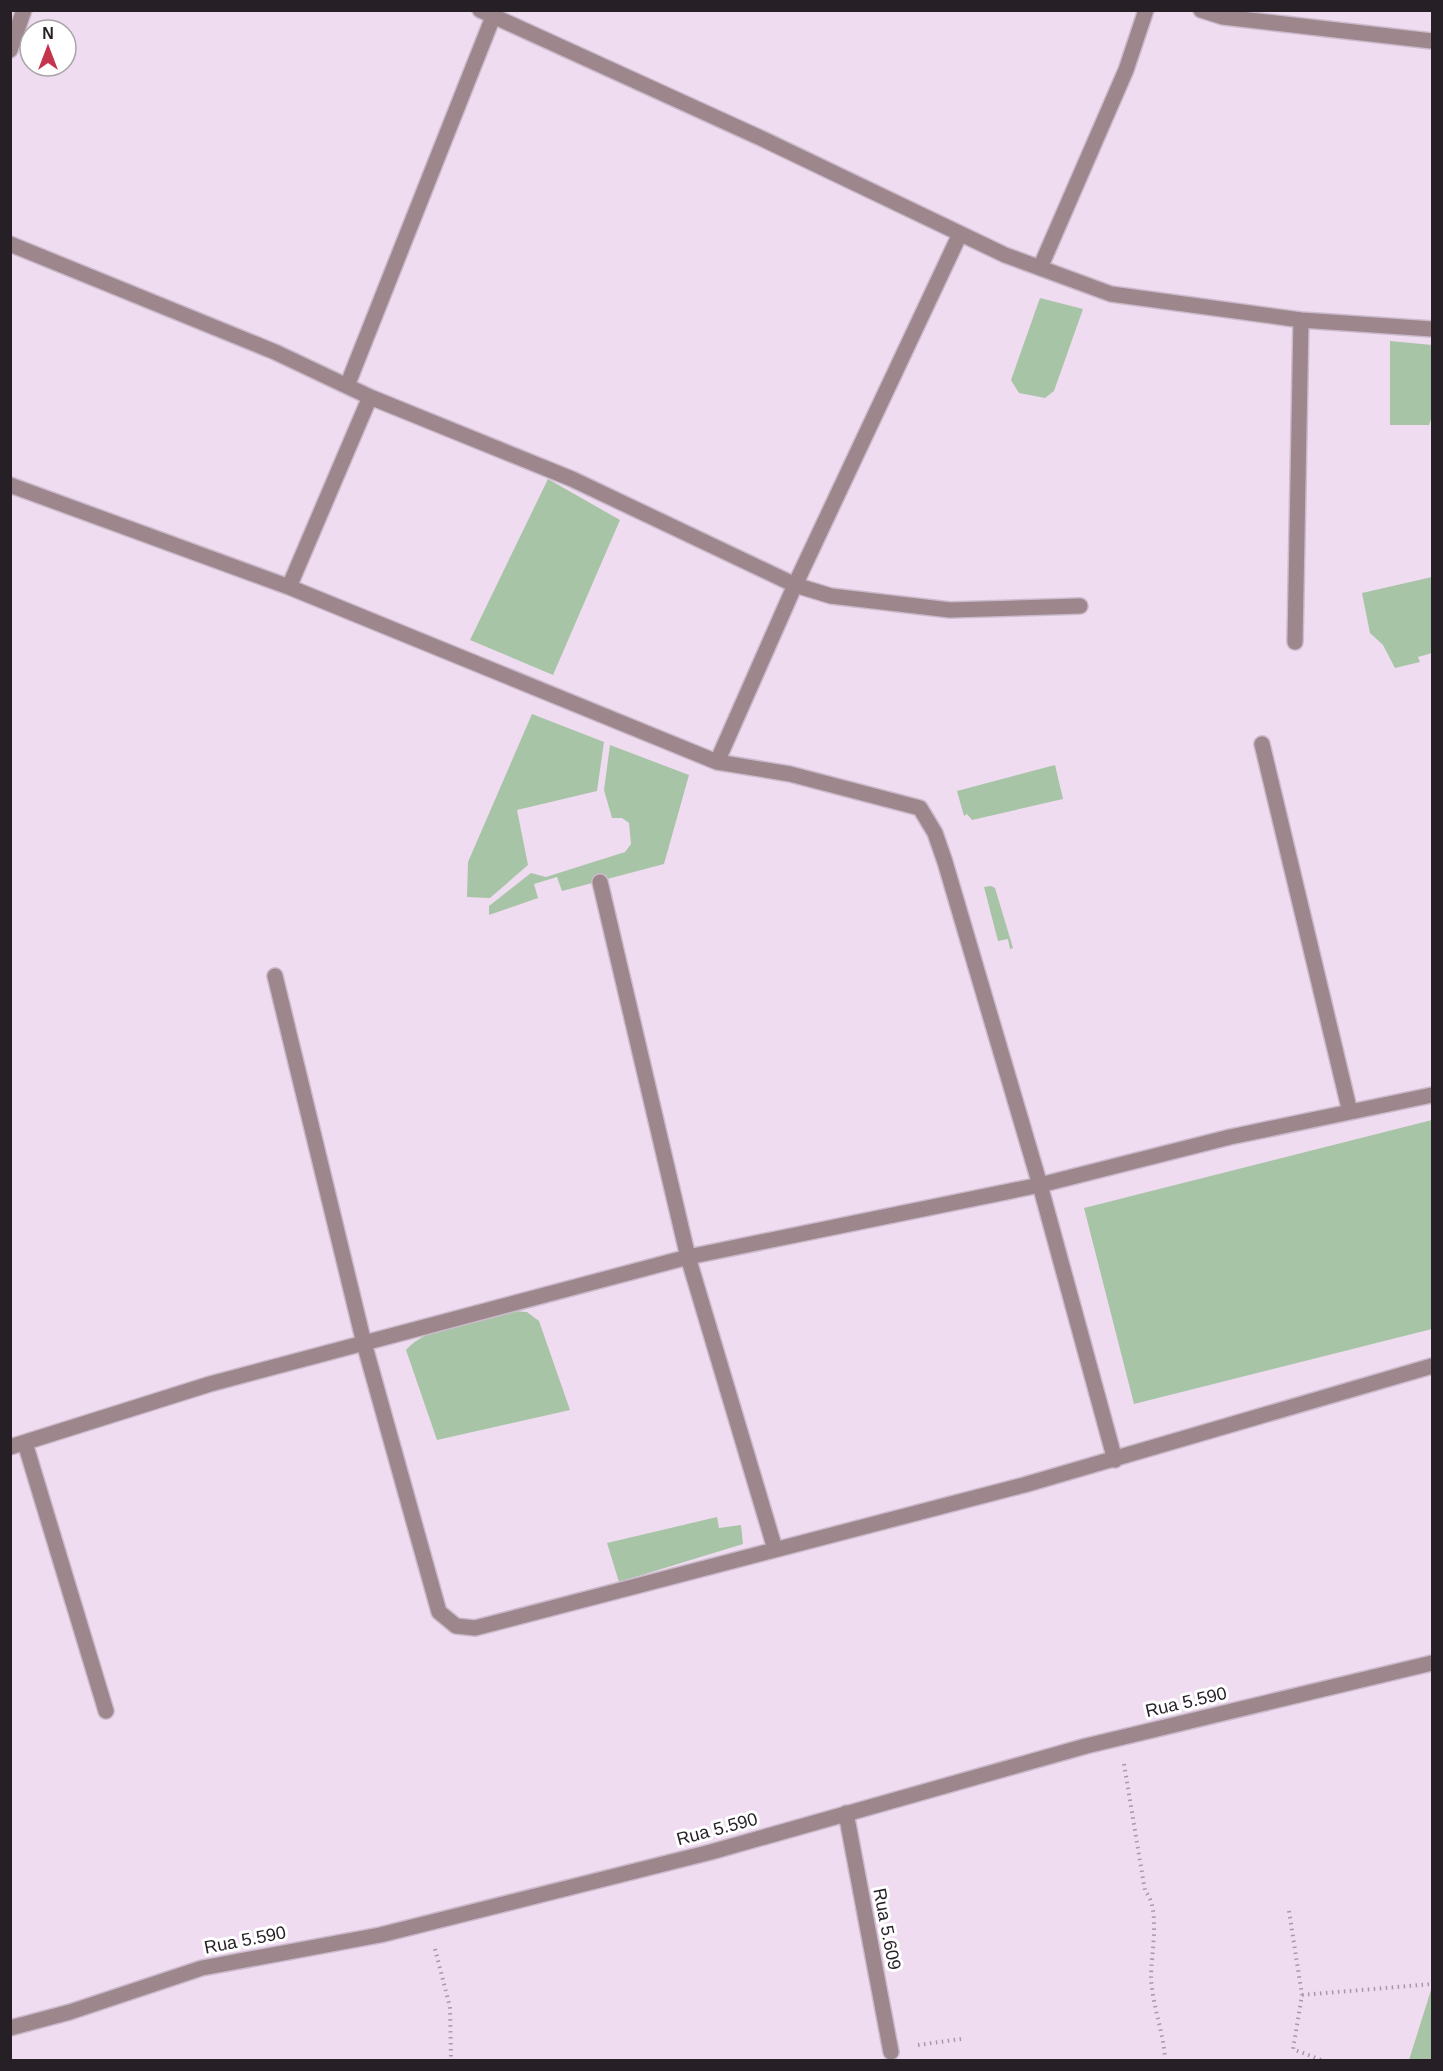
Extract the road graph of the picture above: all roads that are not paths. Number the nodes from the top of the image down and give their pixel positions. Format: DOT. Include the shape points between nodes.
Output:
graph roads {
  1 [pos="24,10"];
  2 [pos="1146,10"];
  3 [pos="1201,10"];
  4 [pos="487,14"];
  5 [pos="1432,41"];
  6 [pos="10,50"];
  7 [pos="960,234"];
  8 [pos="10,244"];
  9 [pos="1040,268"];
  10 [pos="1301,320"];
  11 [pos="1432,329"];
  12 [pos="347,386"];
  13 [pos="370,397"];
  14 [pos="10,485"];
  15 [pos="795,585"];
  16 [pos="289,587"];
  17 [pos="1080,606"];
  18 [pos="1295,642"];
  19 [pos="1262,744"];
  20 [pos="717,762"];
  21 [pos="600,882"];
  22 [pos="275,976"];
  23 [pos="1432,1095"];
  24 [pos="1350,1112"];
  25 [pos="1040,1185"];
  26 [pos="688,1257"];
  27 [pos="364,1342"];
  28 [pos="1432,1366"];
  29 [pos="18,1445"];
  30 [pos="1115,1460"];
  31 [pos="775,1549"];
  32 [pos="1432,1664"];
  33 [pos="106,1711"];
  34 [pos="846,1814"];
  35 [pos="10,2028"];
  36 [pos="891,2052"];
  1 -- 6 [label="street"];
  2 -- 9 [label="street" via="1126,69"];
  3 -- 5 [label="street" via="1234,18"];
  4 -- 7 [label="street"];
  4 -- 12 [label="street"];
  7 -- 9 [label="street"];
  7 -- 15 [label="street"];
  8 -- 12 [label="street" via="275,352"];
  9 -- 10 [label="street" via="1111,294"];
  10 -- 11 [label="street"];
  10 -- 18 [label="street"];
  12 -- 13 [label="street"];
  13 -- 15 [label="street" via="572,479"];
  13 -- 16 [label="street"];
  14 -- 16 [label="street"];
  15 -- 17 [label="street" via="831,596 950,610"];
  15 -- 20 [label="street"];
  16 -- 20 [label="street"];
  19 -- 24 [label="street"];
  20 -- 25 [label="street" via="790,774 920,808 935,833 945,862"];
  21 -- 26 [label="street"];
  22 -- 27 [label="street"];
  23 -- 24 [label="street"];
  24 -- 25 [label="street" via="1230,1137"];
  25 -- 26 [label="street"];
  25 -- 30 [label="street"];
  26 -- 27 [label="street"];
  26 -- 31 [label="street"];
  27 -- 29 [label="street" via="210,1384"];
  27 -- 31 [label="street" via="439,1612 456,1626 475,1628"];
  28 -- 30 [label="street"];
  29 -- 33 [label="street"];
  30 -- 31 [label="street"];
  32 -- 34 [label="street, Rua 5.590" via="1118,1739"];
  34 -- 35 [label="street, Rua 5.590" via="380,1935 202,1968"];
  34 -- 36 [label="street, Rua 5.609"];
}
